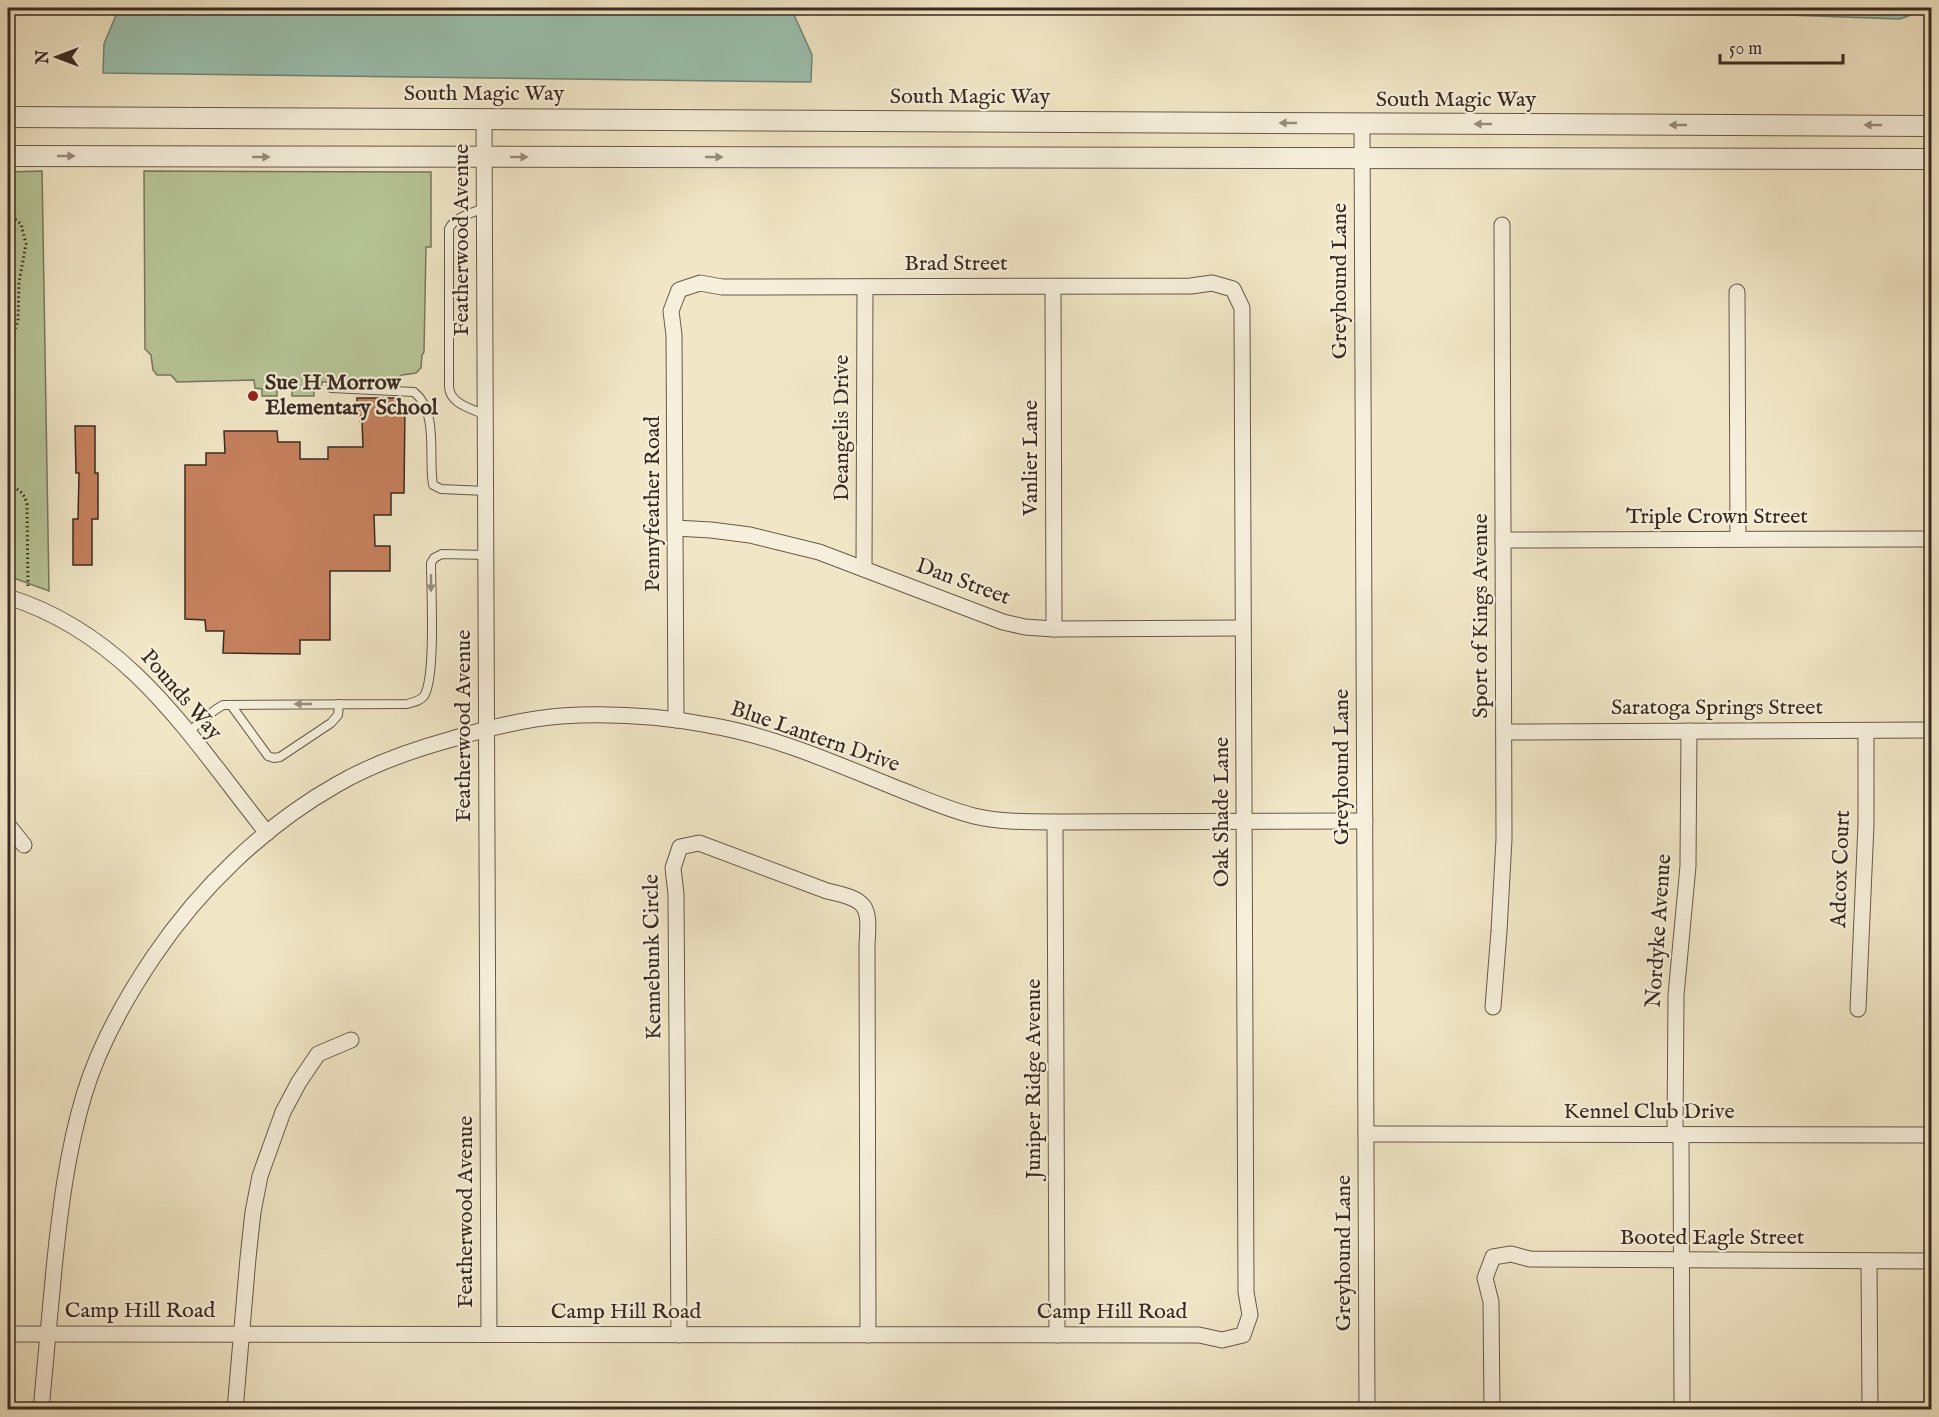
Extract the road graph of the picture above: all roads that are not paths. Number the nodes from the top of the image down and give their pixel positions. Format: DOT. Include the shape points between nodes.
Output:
graph roads {
  1 [pos="8,117"];
  2 [pos="484,118"];
  3 [pos="1362,123"];
  4 [pos="1932,126"];
  5 [pos="8,156"];
  6 [pos="484,157"];
  7 [pos="1362,157"];
  8 [pos="1932,159"];
  9 [pos="485,207"];
  10 [pos="1502,225"];
  11 [pos="865,286"];
  12 [pos="1053,287"];
  13 [pos="1233,289"];
  14 [pos="679,290"];
  15 [pos="1737,292"];
  16 [pos="331,388"];
  17 [pos="486,416"];
  18 [pos="486,491"];
  19 [pos="675,528"];
  20 [pos="1738,539"];
  21 [pos="1932,539"];
  22 [pos="1503,540"];
  23 [pos="486,555"];
  24 [pos="864,569"];
  25 [pos="8,597"];
  26 [pos="1243,628"];
  27 [pos="1054,629"];
  28 [pos="339,704"];
  29 [pos="231,705"];
  30 [pos="676,720"];
  31 [pos="487,729"];
  32 [pos="1932,730"];
  33 [pos="1689,731"];
  34 [pos="1866,731"];
  35 [pos="1504,732"];
  36 [pos="188,733"];
  37 [pos="1365,821"];
  38 [pos="1055,822"];
  39 [pos="1244,822"];
  40 [pos="8,825"];
  41 [pos="267,833"];
  42 [pos="24,845"];
  43 [pos="1492,1007"];
  44 [pos="1858,1009"];
  45 [pos="351,1040"];
  46 [pos="1366,1134"];
  47 [pos="1678,1135"];
  48 [pos="1932,1135"];
  49 [pos="1682,1260"];
  50 [pos="1869,1261"];
  51 [pos="1932,1261"];
  52 [pos="8,1334"];
  53 [pos="48,1334"];
  54 [pos="242,1334"];
  55 [pos="489,1334"];
  56 [pos="679,1335"];
  57 [pos="868,1335"];
  58 [pos="1057,1335"];
  59 [pos="1243,1335"];
  60 [pos="41,1410"];
  61 [pos="235,1410"];
  62 [pos="1367,1410"];
  63 [pos="1492,1410"];
  64 [pos="1682,1410"];
  65 [pos="1870,1410"];
  1 -- 2 [label="street, South Magic Way"];
  3 -- 2 [label="street, South Magic Way, one-way"];
  2 -- 6 [label="street, Featherwood Avenue"];
  4 -- 3 [label="street, South Magic Way, one-way"];
  3 -- 7 [label="street, Greyhound Lane"];
  5 -- 6 [label="street, one-way"];
  6 -- 7 [label="street, one-way"];
  6 -- 9 [label="street, Featherwood Avenue"];
  7 -- 8 [label="street"];
  7 -- 37 [label="street, Greyhound Lane"];
  9 -- 17 [label="street, Featherwood Avenue"];
  9 -- 17 [label="lane" via="457,219 449,229 448,387 454,400"];
  10 -- 22 [label="street, Sport of Kings Avenue"];
  11 -- 12 [label="street, Brad Street"];
  11 -- 14 [label="street, Brad Street" via="700,283"];
  11 -- 24 [label="street, Deangelis Drive"];
  12 -- 13 [label="street, Brad Street" via="1212,283"];
  12 -- 27 [label="street, Vanlier Lane"];
  13 -- 26 [label="street, Oak Shade Lane" via="1242,308"];
  14 -- 19 [label="street, Pennyfeather Road" via="671,311"];
  15 -- 20 [label="street"];
  16 -- 18 [label="lane" via="414,392 429,415 433,485 441,489"];
  17 -- 18 [label="street, Featherwood Avenue"];
  18 -- 23 [label="street, Featherwood Avenue"];
  19 -- 24 [label="street, Dan Street" via="750,536 819,552"];
  19 -- 30 [label="street, Pennyfeather Road"];
  20 -- 21 [label="street, Triple Crown Street"];
  20 -- 22 [label="street, Triple Crown Street"];
  22 -- 35 [label="street, Sport of Kings Avenue"];
  23 -- 28 [label="lane, one-way" via="442,554 431,563 431,675 423,697 407,704"];
  23 -- 31 [label="street, Featherwood Avenue"];
  24 -- 27 [label="street, Dan Street" via="1003,622"];
  25 -- 36 [label="street, Pounds Way" via="57,616 105,647 151,688"];
  26 -- 27 [label="street, Dan Street"];
  26 -- 39 [label="street, Oak Shade Lane"];
  28 -- 29 [label="lane, one-way"];
  28 -- 29 [label="lane" via="338,715 331,723 274,758 268,756"];
  29 -- 36 [label="lane" via="215,710"];
  30 -- 31 [label="street, Blue Lantern Drive" via="628,715 558,716"];
  30 -- 38 [label="street, Blue Lantern Drive" via="752,735 950,809 1014,821"];
  31 -- 41 [label="street, Blue Lantern Drive" via="408,752 336,784"];
  31 -- 55 [label="street, Featherwood Avenue"];
  32 -- 34 [label="street, Saratoga Springs Street"];
  33 -- 34 [label="street, Saratoga Springs Street"];
  33 -- 35 [label="street, Saratoga Springs Street"];
  33 -- 47 [label="street, Nordyke Avenue" via="1688,866 1676,995"];
  34 -- 44 [label="street, Adcox Court"];
  35 -- 43 [label="street, Sport of Kings Avenue" via="1504,839"];
  36 -- 41 [label="street, Pounds Way"];
  37 -- 39 [label="street, Blue Lantern Drive"];
  37 -- 46 [label="street, Greyhound Lane"];
  38 -- 39 [label="street, Blue Lantern Drive"];
  38 -- 58 [label="street, Juniper Ridge Avenue"];
  39 -- 59 [label="street, Oak Shade Lane" via="1246,1292 1250,1315"];
  40 -- 42 [label="street"];
  41 -- 53 [label="street, Blue Lantern Drive" via="213,882 165,939 120,1010 96,1062 84,1093 68,1160"];
  45 -- 54 [label="street" via="318,1054 299,1082 272,1140 253,1212"];
  46 -- 47 [label="street, Kennel Club Drive"];
  46 -- 62 [label="street, Greyhound Lane"];
  47 -- 48 [label="street, Kennel Club Drive"];
  47 -- 49 [label="street, Nordyke Avenue"];
  49 -- 50 [label="street, Booted Eagle Street"];
  49 -- 63 [label="street, Booted Eagle Street" via="1530,1259 1512,1254 1493,1257 1485,1278 1491,1302"];
  49 -- 64 [label="street, Nordyke Avenue"];
  50 -- 51 [label="street, Booted Eagle Street"];
  50 -- 65 [label="street"];
  52 -- 53 [label="street, Camp Hill Road"];
  53 -- 54 [label="street, Camp Hill Road"];
  53 -- 60 [label="street, Blue Lantern Drive"];
  54 -- 55 [label="street, Camp Hill Road"];
  54 -- 61 [label="street"];
  55 -- 56 [label="street, Camp Hill Road"];
  56 -- 57 [label="street, Camp Hill Road"];
  56 -- 57 [label="street, Kennebunk Circle" via="673,868 680,848 699,843 827,891 848,895 863,904 869,918"];
  57 -- 58 [label="street, Camp Hill Road"];
  58 -- 59 [label="street, Camp Hill Road" via="1198,1335 1222,1340"];
}
